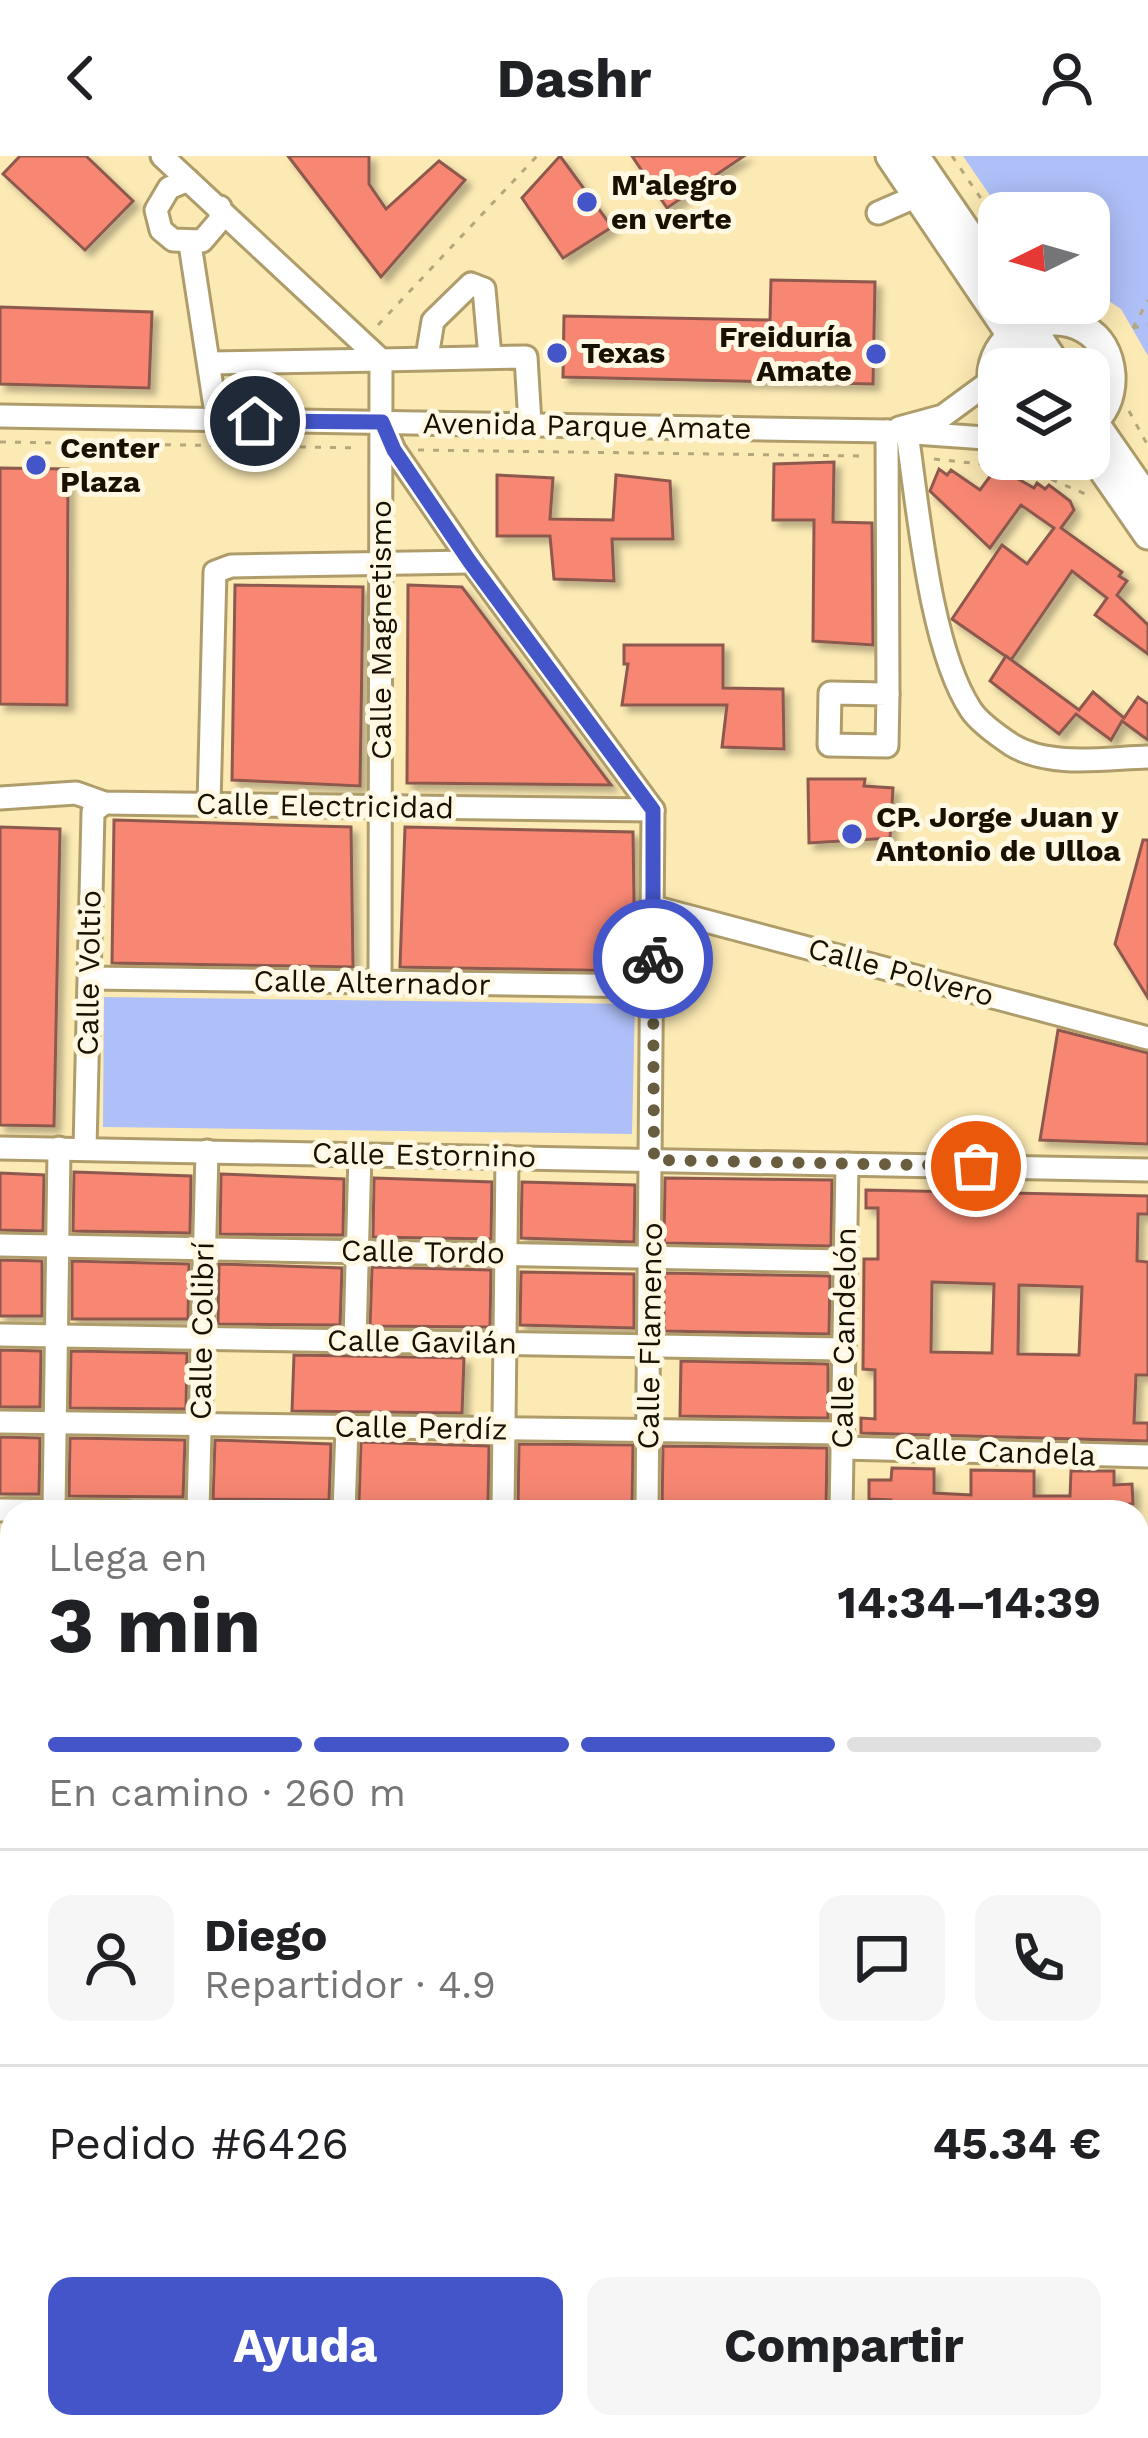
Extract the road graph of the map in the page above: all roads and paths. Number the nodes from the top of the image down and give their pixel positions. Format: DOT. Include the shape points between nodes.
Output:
graph roads {
  1 [pos="162,156"];
  2 [pos="537,156"];
  3 [pos="890,156"];
  4 [pos="916,156"];
  5 [pos="952,156"];
  6 [pos="188,180"];
  7 [pos="978,194"];
  8 [pos="917,196"];
  9 [pos="220,207"];
  10 [pos="878,213"];
  11 [pos="190,244"];
  12 [pos="978,248"];
  13 [pos="978,271"];
  14 [pos="1148,300"];
  15 [pos="1021,324"];
  16 [pos="1073,324"];
  17 [pos="1148,325"];
  18 [pos="362,341"];
  19 [pos="1041,348"];
  20 [pos="1102,348"];
  21 [pos="427,357"];
  22 [pos="490,357"];
  23 [pos="382,360"];
  24 [pos="209,363"];
  25 [pos="978,401"];
  26 [pos="0,416"];
  27 [pos="217,420"];
  28 [pos="382,422"];
  29 [pos="530,424"];
  30 [pos="897,432"];
  31 [pos="978,438"];
  32 [pos="0,442"];
  33 [pos="388,449"];
  34 [pos="1110,453"];
  35 [pos="885,457"];
  36 [pos="911,458"];
  37 [pos="1110,478"];
  38 [pos="1112,483"];
  39 [pos="1148,500"];
  40 [pos="1148,535"];
  41 [pos="470,562"];
  42 [pos="381,563"];
  43 [pos="888,694"];
  44 [pos="1148,757"];
  45 [pos="0,798"];
  46 [pos="104,803"];
  47 [pos="209,804"];
  48 [pos="380,808"];
  49 [pos="653,810"];
  50 [pos="653,907"];
  51 [pos="90,978"];
  52 [pos="380,983"];
  53 [pos="653,986"];
  54 [pos="1148,1038"];
  55 [pos="0,1148"];
  56 [pos="59,1148"];
  57 [pos="85,1148"];
  58 [pos="207,1151"];
  59 [pos="360,1154"];
  60 [pos="507,1157"];
  61 [pos="654,1160"];
  62 [pos="847,1164"];
  63 [pos="1148,1170"];
  64 [pos="0,1245"];
  65 [pos="58,1245"];
  66 [pos="204,1247"];
  67 [pos="358,1251"];
  68 [pos="506,1254"];
  69 [pos="652,1257"];
  70 [pos="845,1261"];
  71 [pos="0,1335"];
  72 [pos="56,1336"];
  73 [pos="202,1338"];
  74 [pos="356,1340"];
  75 [pos="508,1343"];
  76 [pos="651,1346"];
  77 [pos="844,1349"];
  78 [pos="0,1422"];
  79 [pos="55,1423"];
  80 [pos="200,1425"];
  81 [pos="347,1427"];
  82 [pos="504,1429"];
  83 [pos="649,1431"];
  84 [pos="843,1440"];
  85 [pos="1148,1456"];
  86 [pos="54,1500"];
  87 [pos="198,1500"];
  88 [pos="344,1500"];
  89 [pos="503,1500"];
  90 [pos="647,1500"];
  91 [pos="841,1500"];
  1 -- 6 [label="street"];
  2 -- 18 [label="path"];
  3 -- 8 [label="main road"];
  4 -- 12 [label="main road"];
  5 -- 7 [label="path"];
  6 -- 9 [label="street"];
  6 -- 11 [label="street" via="166,190 155,218 172,240"];
  8 -- 10 [label="street"];
  8 -- 13 [label="main road"];
  9 -- 11 [label="street" via="211,234"];
  9 -- 18 [label="street"];
  11 -- 24 [label="street"];
  14 -- 17 [label="path" via="1133,328"];
  15 -- 19 [label="main road"];
  16 -- 20 [label="main road"];
  18 -- 23 [label="street"];
  21 -- 22 [label="street"];
  21 -- 22 [label="street" via="433,321 471,284 484,289 489,305"];
  21 -- 23 [label="street"];
  22 -- 29 [label="street" via="526,357"];
  23 -- 24 [label="street"];
  23 -- 28 [label="street, Calle Magnetismo"];
  24 -- 27 [label="street"];
  25 -- 30 [label="street, Avenida Parque Amate"];
  26 -- 27 [label="street, Avenida Parque Amate"];
  27 -- 28 [label="street, Avenida Parque Amate"];
  28 -- 29 [label="street, Avenida Parque Amate"];
  28 -- 33 [label="street, Calle Magnetismo"];
  29 -- 30 [label="street, Avenida Parque Amate"];
  30 -- 31 [label="street, Avenida Parque Amate"];
  30 -- 35 [label="street"];
  30 -- 36 [label="street"];
  32 -- 33 [label="path"];
  33 -- 35 [label="path"];
  33 -- 41 [label="street"];
  33 -- 42 [label="street, Calle Magnetismo"];
  34 -- 39 [label="main road"];
  35 -- 43 [label="street"];
  36 -- 38 [label="path" via="1027,469 1089,497"];
  36 -- 44 [label="street" via="944,640 971,712 1015,747 1058,759"];
  37 -- 38 [label="main road"];
  38 -- 40 [label="main road"];
  41 -- 42 [label="street"];
  41 -- 49 [label="street"];
  42 -- 47 [label="street" via="214,572"];
  42 -- 48 [label="street, Calle Magnetismo"];
  45 -- 46 [label="street, Calle Electricidad" via="76,793"];
  46 -- 47 [label="street, Calle Electricidad"];
  46 -- 51 [label="street, Calle Voltio" via="93,812"];
  47 -- 48 [label="street, Calle Electricidad"];
  48 -- 49 [label="street, Calle Electricidad"];
  48 -- 52 [label="street, Calle Magnetismo"];
  49 -- 50 [label="street, Calle Flamenco"];
  50 -- 53 [label="street, Calle Flamenco"];
  50 -- 54 [label="street, Calle Polvero"];
  51 -- 52 [label="street, Calle Alternador"];
  51 -- 57 [label="street, Calle Voltio"];
  52 -- 53 [label="street, Calle Alternador"];
  53 -- 61 [label="street, Calle Flamenco"];
  55 -- 56 [label="street, Calle Estornino"];
  56 -- 57 [label="street, Calle Estornino"];
  56 -- 65 [label="street"];
  57 -- 58 [label="street, Calle Estornino"];
  58 -- 59 [label="street, Calle Estornino"];
  58 -- 66 [label="street, Calle Colibrí"];
  59 -- 60 [label="street, Calle Estornino"];
  59 -- 67 [label="street"];
  60 -- 61 [label="street, Calle Estornino"];
  60 -- 68 [label="street"];
  61 -- 62 [label="street, Calle Estornino"];
  61 -- 69 [label="street, Calle Flamenco"];
  62 -- 63 [label="street, Calle Estornino"];
  62 -- 70 [label="street, Calle Candelón"];
  64 -- 65 [label="street, Calle Tordo"];
  65 -- 66 [label="street, Calle Tordo"];
  65 -- 72 [label="street"];
  66 -- 67 [label="street, Calle Tordo"];
  66 -- 73 [label="street, Calle Colibrí"];
  67 -- 68 [label="street, Calle Tordo"];
  67 -- 74 [label="street"];
  68 -- 69 [label="street, Calle Tordo"];
  68 -- 75 [label="street"];
  69 -- 70 [label="street, Calle Tordo"];
  69 -- 76 [label="street, Calle Flamenco"];
  70 -- 77 [label="street, Calle Candelón"];
  71 -- 72 [label="street, Calle Gavilán"];
  72 -- 73 [label="street, Calle Gavilán"];
  72 -- 79 [label="street"];
  73 -- 74 [label="street, Calle Gavilán"];
  73 -- 80 [label="street, Calle Colibrí"];
  74 -- 75 [label="street, Calle Gavilán"];
  75 -- 76 [label="street, Calle Gavilán"];
  75 -- 82 [label="street"];
  76 -- 77 [label="street, Calle Gavilán"];
  76 -- 83 [label="street, Calle Flamenco"];
  77 -- 84 [label="street, Calle Candelón"];
  78 -- 79 [label="street, Calle Perdíz"];
  79 -- 80 [label="street, Calle Perdíz"];
  79 -- 86 [label="street"];
  80 -- 81 [label="street, Calle Perdíz"];
  80 -- 87 [label="street, Calle Colibrí"];
  81 -- 82 [label="street, Calle Perdíz"];
  81 -- 88 [label="street"];
  82 -- 83 [label="street, Calle Perdíz"];
  82 -- 89 [label="street"];
  83 -- 84 [label="street, Calle Perdíz"];
  83 -- 90 [label="street, Calle Flamenco"];
  84 -- 85 [label="street, Calle Candela"];
  84 -- 91 [label="street, Calle Candelón"];
}
